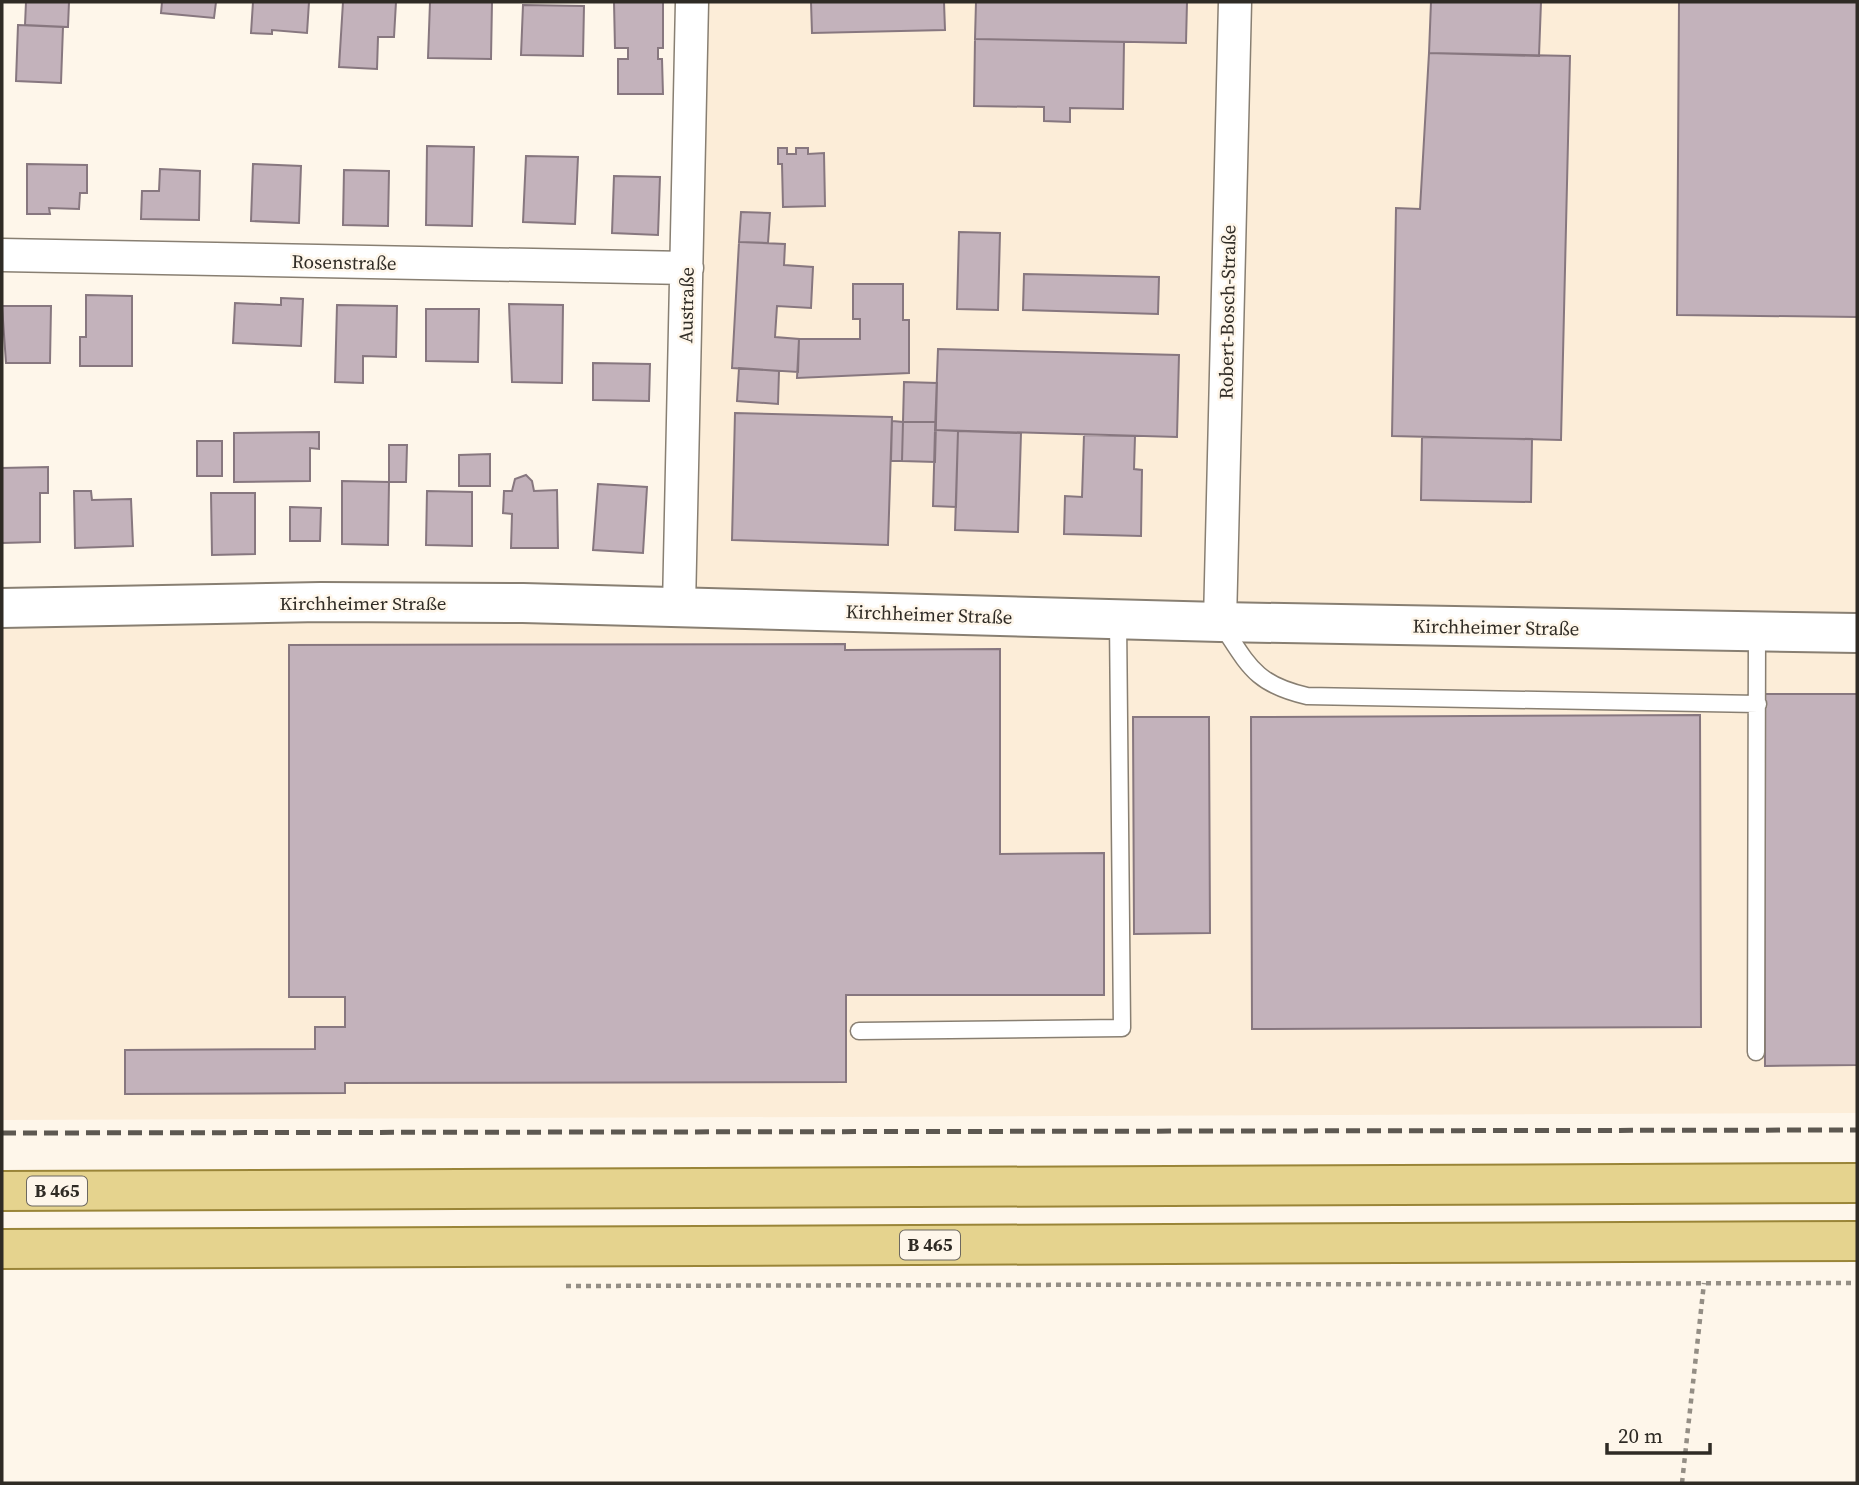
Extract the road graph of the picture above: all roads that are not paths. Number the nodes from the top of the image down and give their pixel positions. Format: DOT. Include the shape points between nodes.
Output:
graph roads {
  1 [pos="692,2"];
  2 [pos="1235,2"];
  3 [pos="2,255"];
  4 [pos="687,268"];
  5 [pos="679,607"];
  6 [pos="2,608"];
  7 [pos="1118,620"];
  8 [pos="1220,622"];
  9 [pos="1758,631"];
  10 [pos="1857,633"];
  11 [pos="1758,704"];
  12 [pos="859,1031"];
  13 [pos="1756,1052"];
  14 [pos="1857,1183"];
  15 [pos="2,1191"];
  16 [pos="1857,1241"];
  17 [pos="2,1249"];
  1 -- 4 [label="street, Austraße"];
  2 -- 8 [label="street, Robert-Bosch-Straße"];
  3 -- 4 [label="street, Rosenstraße"];
  4 -- 5 [label="street, Austraße"];
  5 -- 6 [label="street, Kirchheimer Straße" via="321,602"];
  5 -- 7 [label="street, Kirchheimer Straße"];
  7 -- 8 [label="street, Kirchheimer Straße"];
  7 -- 12 [label="lane" via="1122,1028"];
  8 -- 9 [label="street, Kirchheimer Straße"];
  8 -- 11 [label="lane" via="1253,673 1279,690 1307,696"];
  9 -- 10 [label="street, Kirchheimer Straße"];
  9 -- 11 [label="lane"];
  11 -- 13 [label="lane"];
  14 -- 15 [label="main road, B 465"];
  16 -- 17 [label="main road, B 465"];
}
